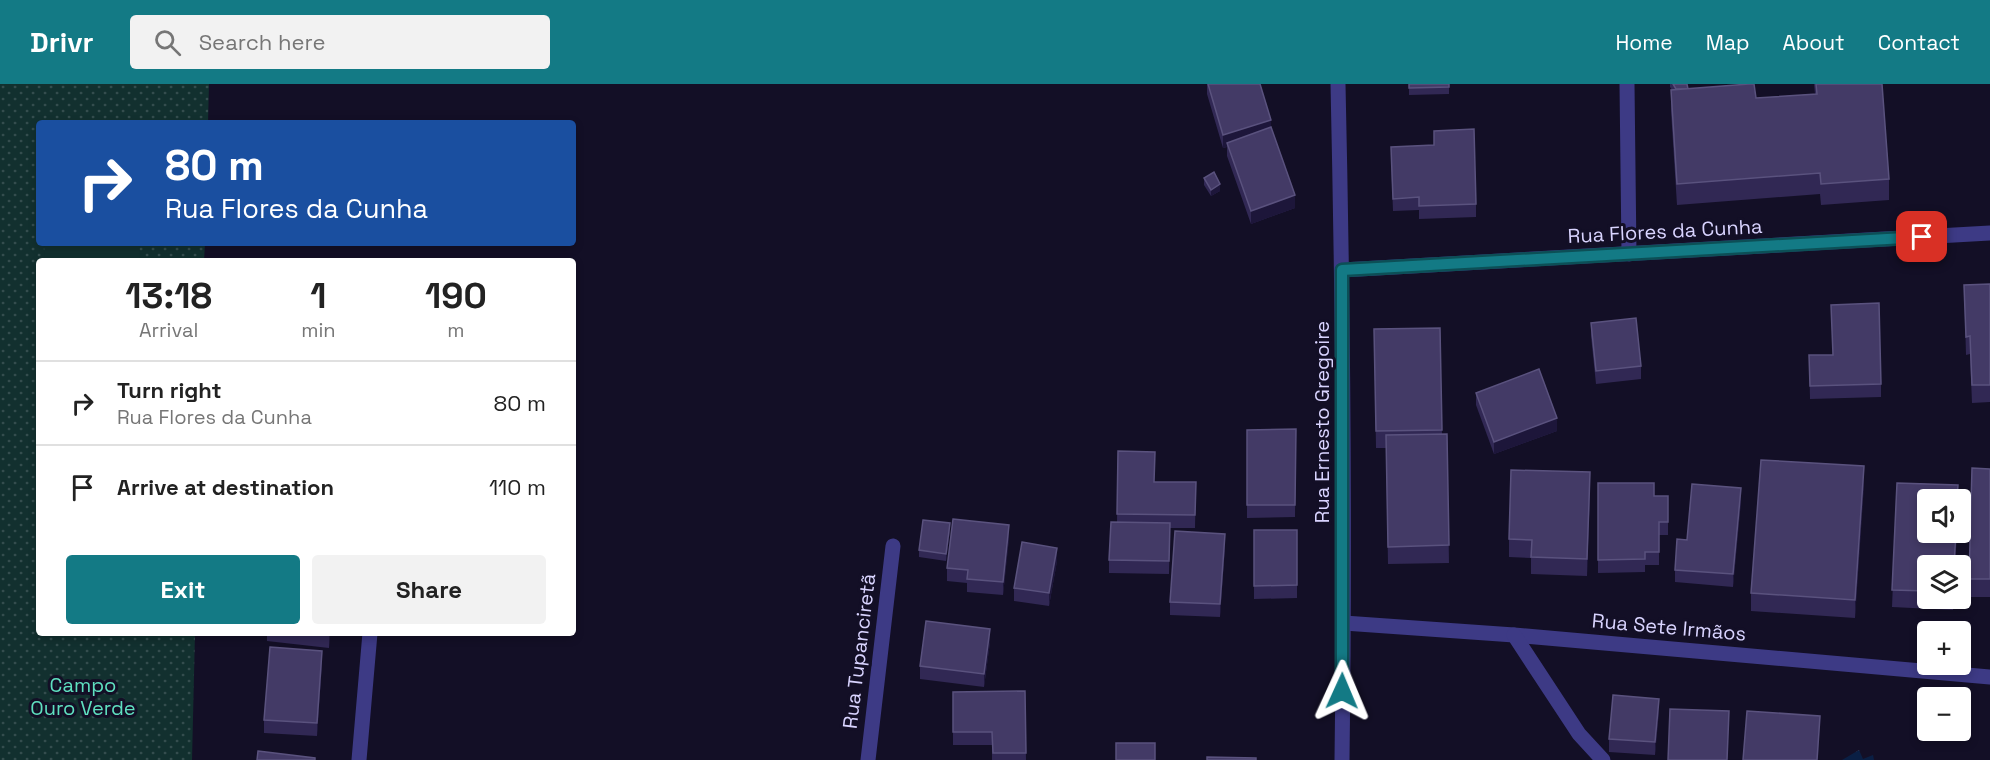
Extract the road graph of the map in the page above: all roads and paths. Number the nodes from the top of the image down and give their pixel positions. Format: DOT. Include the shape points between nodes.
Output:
graph roads {
  1 [pos="1338,84"];
  2 [pos="1627,84"];
  3 [pos="1990,233"];
  4 [pos="1629,254"];
  5 [pos="1342,270"];
  6 [pos="893,546"];
  7 [pos="1344,623"];
  8 [pos="1514,635"];
  9 [pos="370,636"];
  10 [pos="1990,677"];
  11 [pos="359,760"];
  12 [pos="868,760"];
  13 [pos="1342,760"];
  14 [pos="1603,760"];
  1 -- 5 [label="street, Rua Ernesto Gregoire"];
  2 -- 4 [label="street"];
  3 -- 4 [label="street, Rua Flores da Cunha"];
  4 -- 5 [label="street, Rua Flores da Cunha"];
  5 -- 7 [label="street, Rua Ernesto Gregoire"];
  6 -- 12 [label="street, Rua Tupanciretã"];
  7 -- 8 [label="street, Rua Sete Irmãos"];
  7 -- 13 [label="street, Rua Ernesto Gregoire"];
  8 -- 10 [label="street, Rua Sete Irmãos"];
  8 -- 14 [label="street" via="1579,734"];
  9 -- 11 [label="street"];
}
